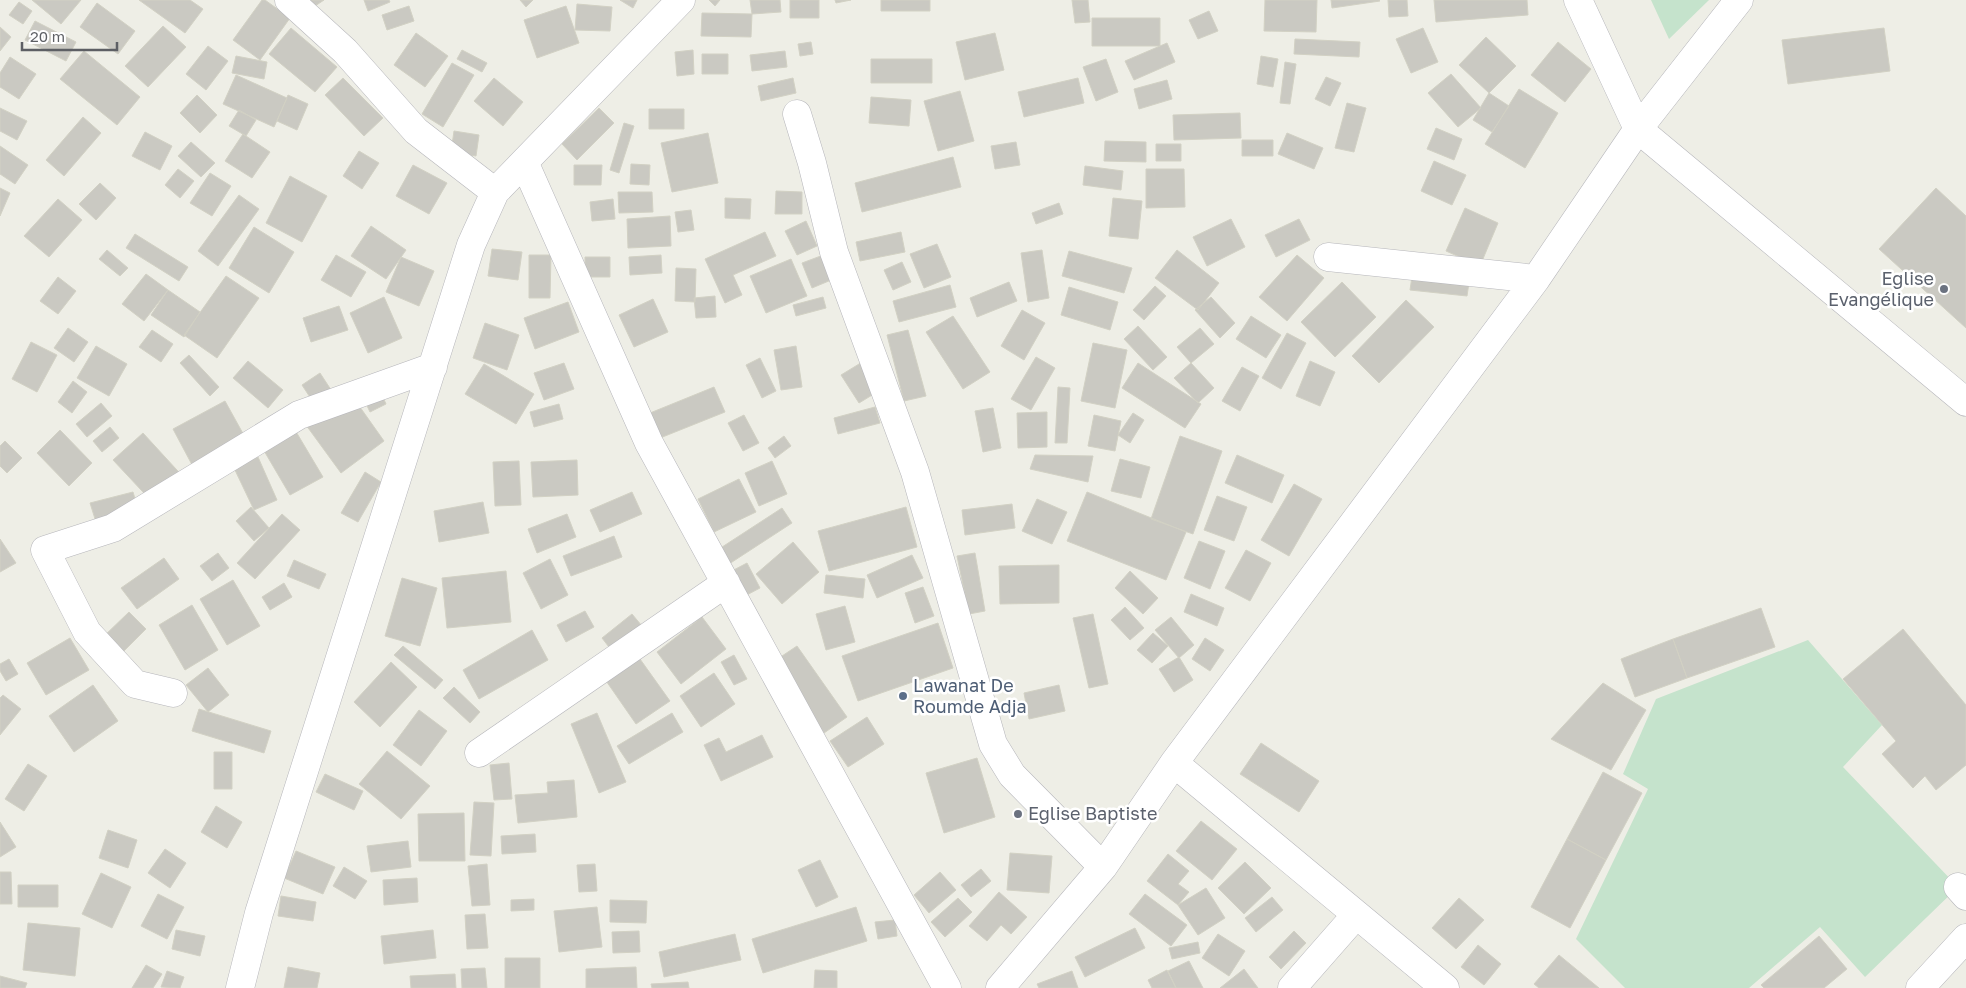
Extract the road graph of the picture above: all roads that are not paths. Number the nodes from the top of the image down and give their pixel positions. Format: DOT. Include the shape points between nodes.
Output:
graph roads {
  1 [pos="289,0"];
  2 [pos="681,0"];
  3 [pos="1578,0"];
  4 [pos="1739,0"];
  5 [pos="797,114"];
  6 [pos="1638,129"];
  7 [pos="525,164"];
  8 [pos="495,192"];
  9 [pos="1328,257"];
  10 [pos="1536,279"];
  11 [pos="433,367"];
  12 [pos="1966,402"];
  13 [pos="726,583"];
  14 [pos="173,693"];
  15 [pos="479,753"];
  16 [pos="1174,762"];
  17 [pos="1103,867"];
  18 [pos="1356,915"];
  19 [pos="1966,938"];
  20 [pos="240,988"];
  21 [pos="947,988"];
  22 [pos="1000,988"];
  23 [pos="1292,988"];
  24 [pos="1445,988"];
  25 [pos="1920,988"];
  1 -- 8 [label="street" via="345,52 416,131"];
  2 -- 7 [label="street"];
  3 -- 6 [label="street"];
  4 -- 6 [label="street"];
  5 -- 17 [label="street" via="834,252 915,472 993,744 1012,775"];
  6 -- 10 [label="street"];
  6 -- 12 [label="street"];
  7 -- 8 [label="street"];
  7 -- 13 [label="street" via="649,442"];
  8 -- 11 [label="street" via="471,245"];
  9 -- 10 [label="street"];
  10 -- 16 [label="street"];
  11 -- 14 [label="street" via="299,415 113,528 45,550 87,632 135,684"];
  11 -- 20 [label="street" via="259,913"];
  13 -- 15 [label="street"];
  13 -- 21 [label="street"];
  16 -- 17 [label="street"];
  16 -- 18 [label="street"];
  17 -- 22 [label="street"];
  18 -- 23 [label="street"];
  18 -- 24 [label="street"];
  19 -- 25 [label="street"];
}
